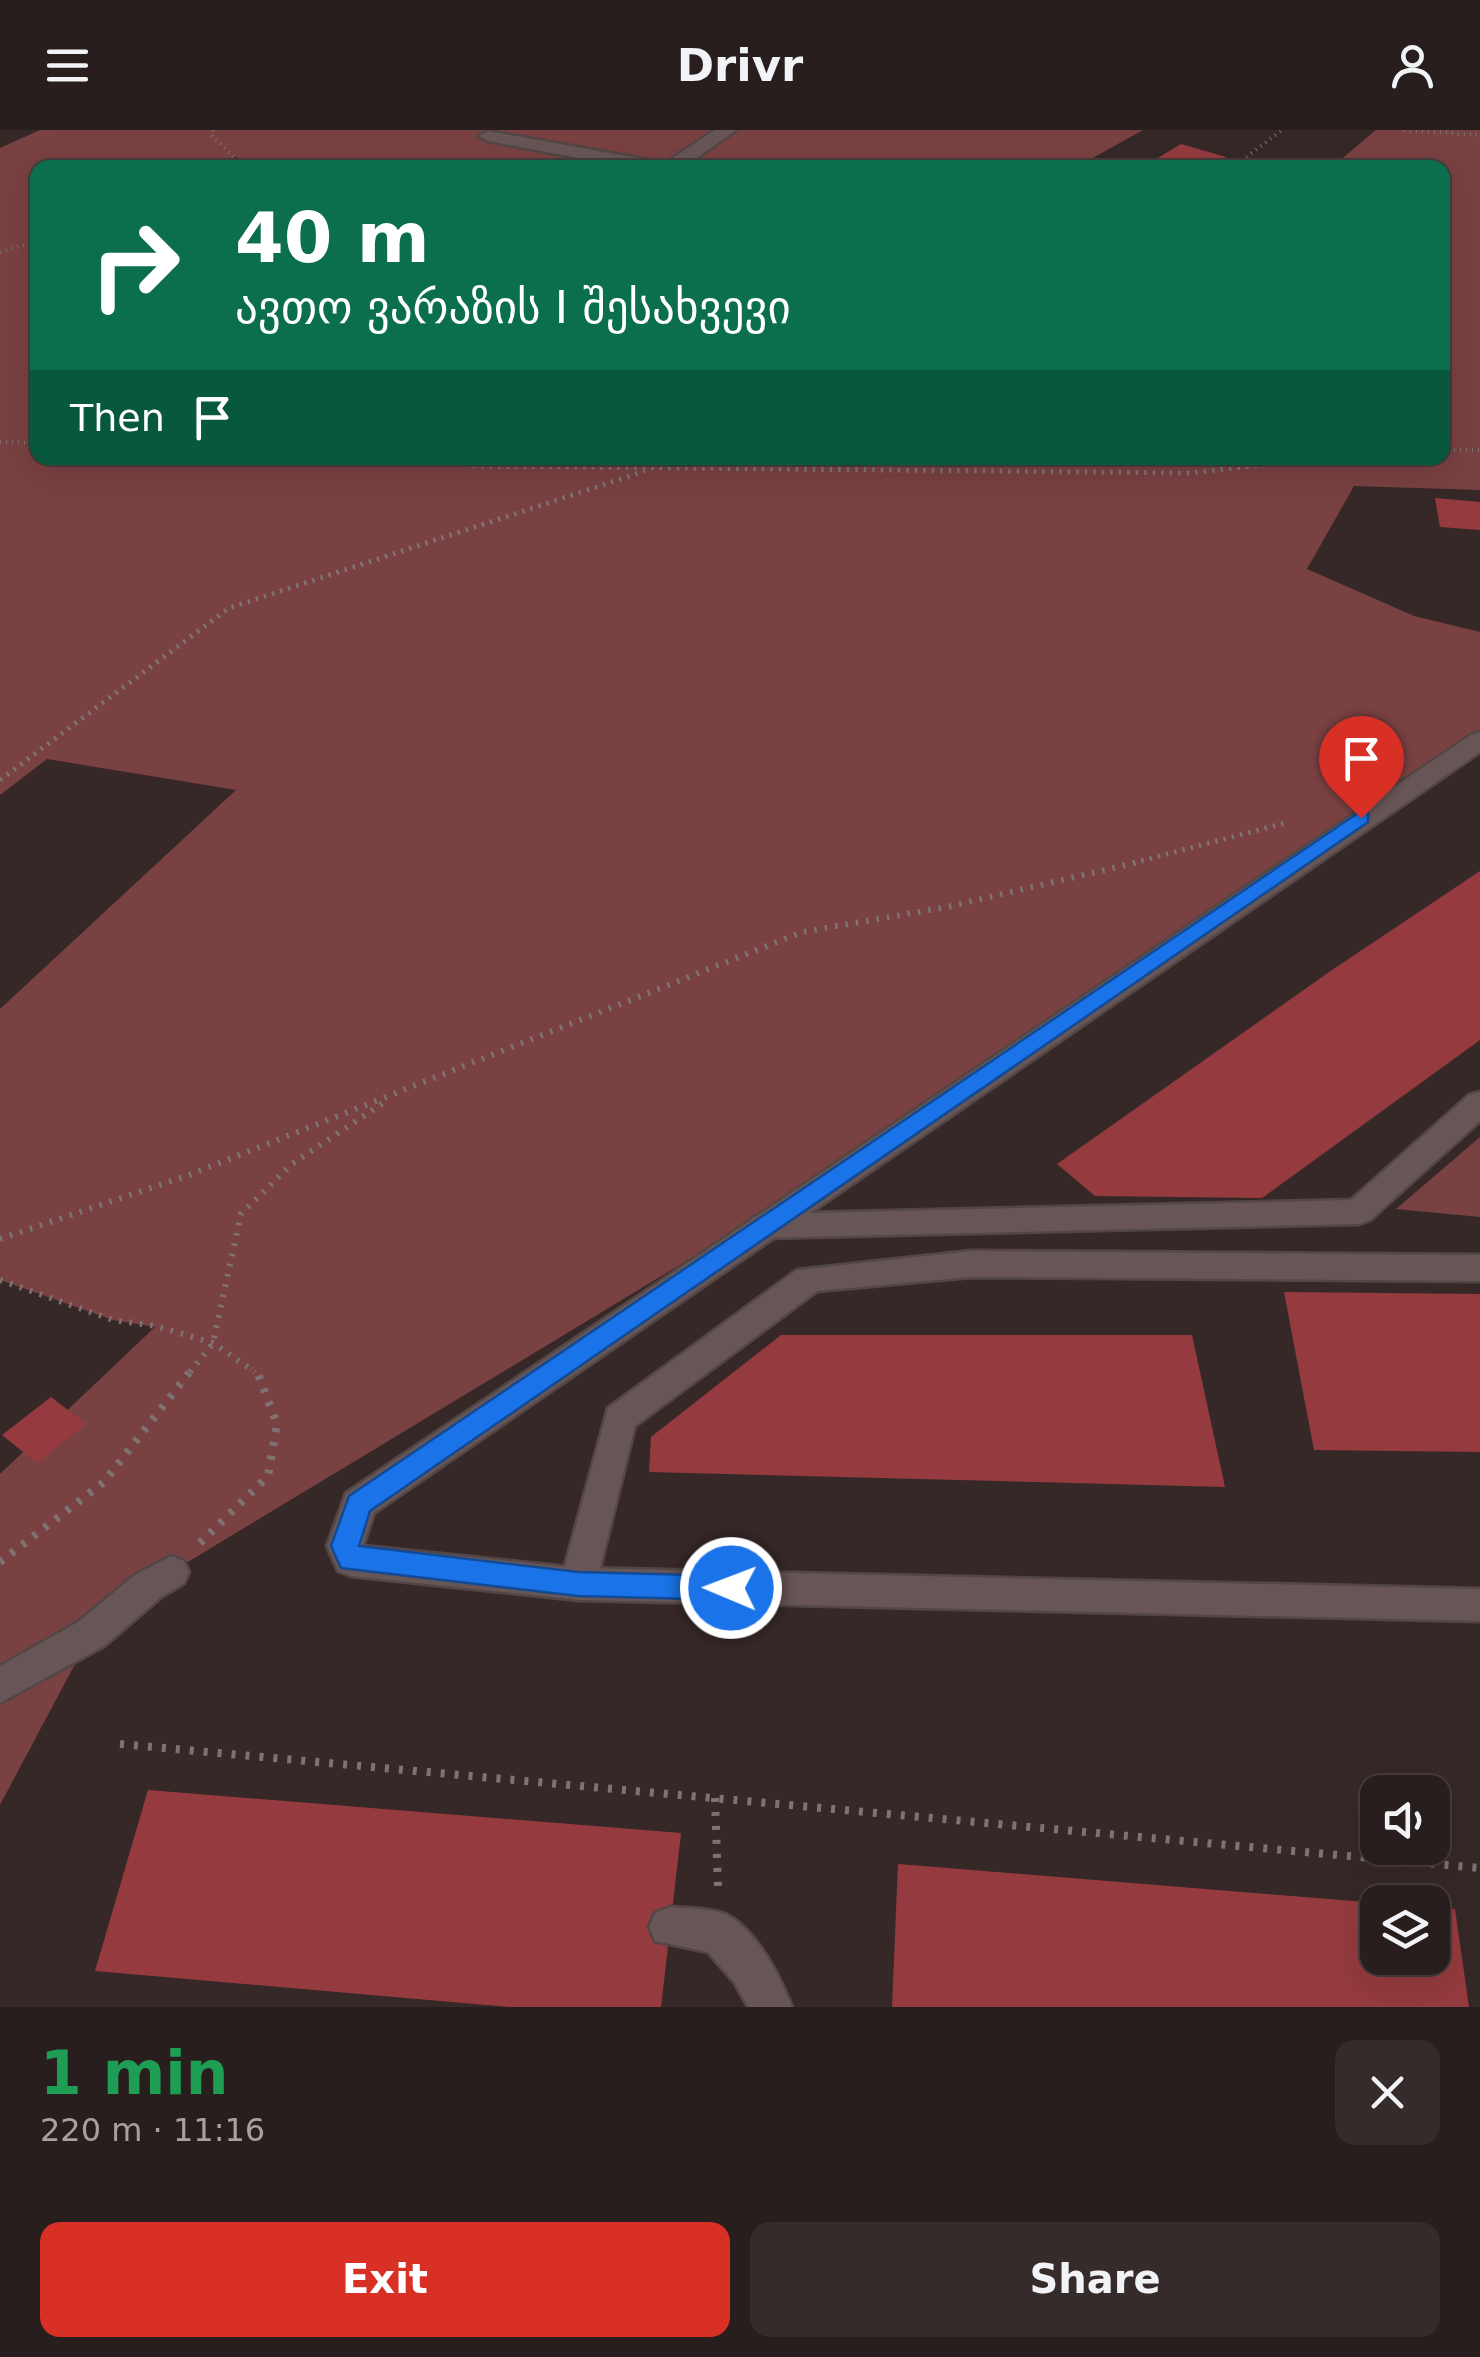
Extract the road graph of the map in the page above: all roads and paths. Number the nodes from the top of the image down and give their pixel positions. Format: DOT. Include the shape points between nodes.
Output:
graph roads {
  1 [pos="213,130"];
  2 [pos="727,130"];
  3 [pos="1282,130"];
  4 [pos="1404,130"];
  5 [pos="1480,135"];
  6 [pos="488,136"];
  7 [pos="234,160"];
  8 [pos="622,160"];
  9 [pos="679,160"];
  10 [pos="1243,160"];
  11 [pos="30,243"];
  12 [pos="0,252"];
  13 [pos="0,442"];
  14 [pos="30,442"];
  15 [pos="1450,450"];
  16 [pos="1480,450"];
  17 [pos="466,465"];
  18 [pos="668,465"];
  19 [pos="1261,465"];
  20 [pos="654,468"];
  21 [pos="1480,740"];
  22 [pos="0,780"];
  23 [pos="1296,820"];
  24 [pos="396,1094"];
  25 [pos="1480,1103"];
  26 [pos="764,1226"];
  27 [pos="0,1239"];
  28 [pos="1480,1268"];
  29 [pos="0,1280"];
  30 [pos="213,1342"];
  31 [pos="0,1562"];
  32 [pos="171,1572"];
  33 [pos="578,1584"];
  34 [pos="1480,1605"];
  35 [pos="0,1686"];
  36 [pos="120,1744"];
  37 [pos="716,1798"];
  38 [pos="1480,1868"];
  39 [pos="670,1927"];
  40 [pos="719,1933"];
  41 [pos="770,2007"];
  1 -- 7 [label="path"];
  2 -- 9 [label="street"];
  3 -- 10 [label="path"];
  4 -- 5 [label="path"];
  6 -- 8 [label="street"];
  11 -- 12 [label="path"];
  13 -- 14 [label="path"];
  15 -- 16 [label="path"];
  17 -- 20 [label="path"];
  18 -- 20 [label="path"];
  19 -- 20 [label="path" via="1190,473"];
  20 -- 22 [label="path" via="229,608"];
  21 -- 26 [label="street"];
  23 -- 24 [label="path" via="1042,886 802,932"];
  24 -- 27 [label="path" via="189,1176"];
  24 -- 30 [label="path" via="292,1164 241,1214"];
  25 -- 26 [label="street" via="1359,1212"];
  26 -- 33 [label="street" via="359,1504 345,1546 351,1560"];
  28 -- 33 [label="street" via="972,1264 809,1279 620,1418"];
  29 -- 30 [label="path" via="112,1320"];
  30 -- 31 [label="path" via="104,1482"];
  30 -- 32 [label="path" via="258,1374 278,1424 268,1476"];
  32 -- 35 [label="street" via="91,1634"];
  33 -- 34 [label="street"];
  36 -- 37 [label="path"];
  37 -- 38 [label="path"];
  37 -- 40 [label="path"];
  39 -- 40 [label="street"];
  40 -- 41 [label="street" via="750,1968"];
}
